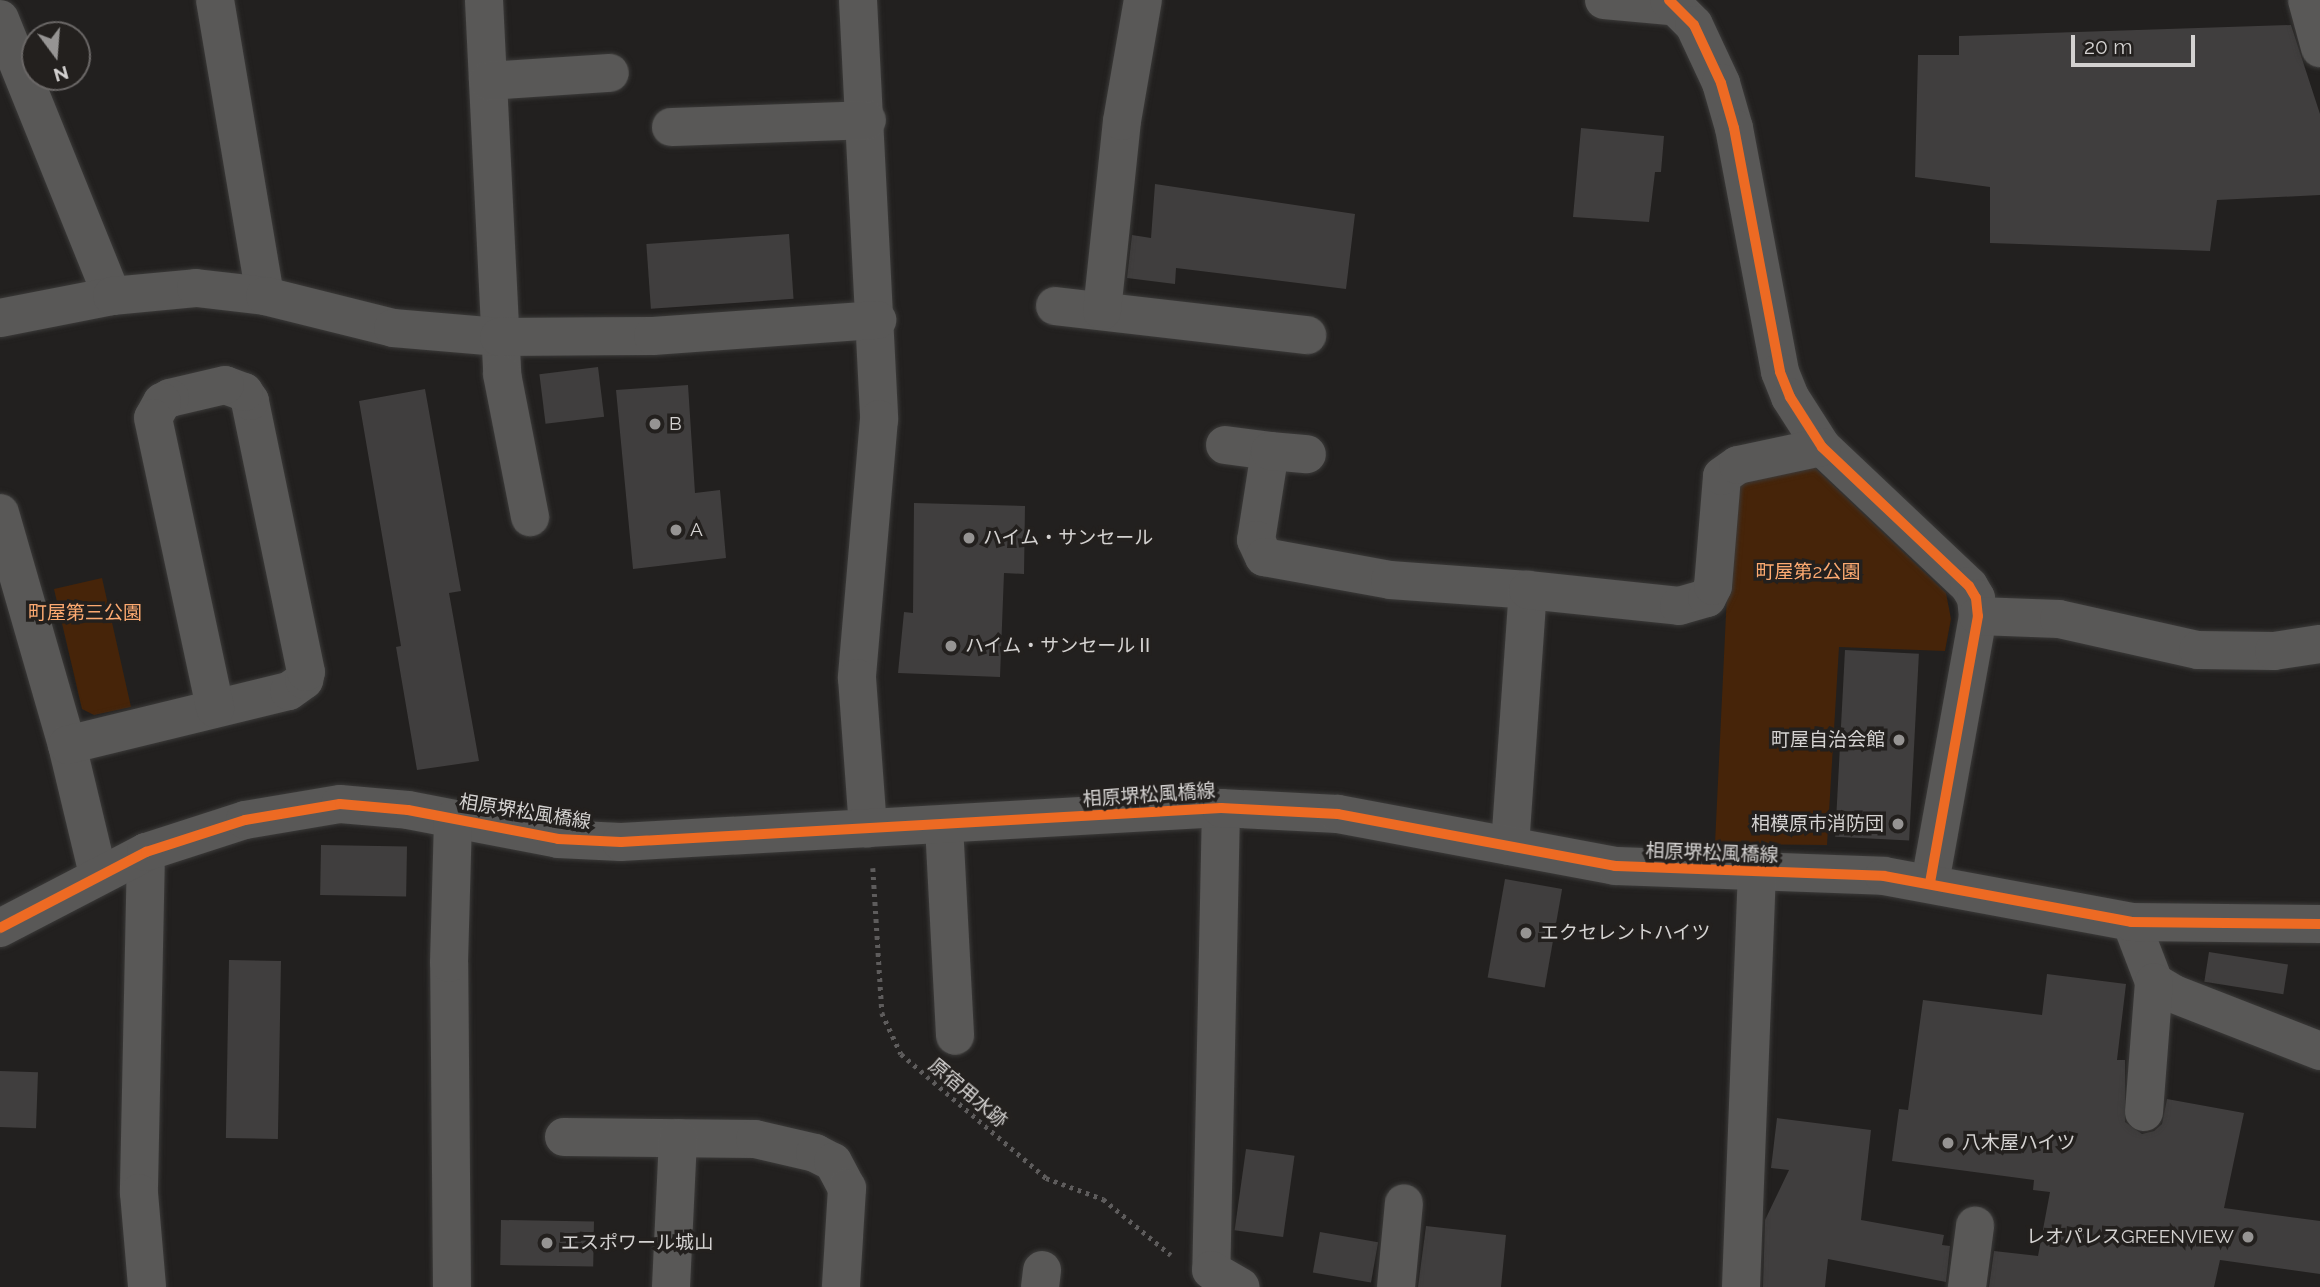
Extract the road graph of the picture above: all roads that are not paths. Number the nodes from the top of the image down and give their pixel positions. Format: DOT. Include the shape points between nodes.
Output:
graph roads {
  1 [pos="215,0"];
  2 [pos="484,0"];
  3 [pos="858,0"];
  4 [pos="1143,0"];
  5 [pos="1604,0"];
  6 [pos="2307,0"];
  7 [pos="1670,3"];
  8 [pos="0,19"];
  9 [pos="2320,48"];
  10 [pos="610,72"];
  11 [pos="488,81"];
  12 [pos="867,120"];
  13 [pos="671,127"];
  14 [pos="112,296"];
  15 [pos="265,296"];
  16 [pos="1055,306"];
  17 [pos="1102,311"];
  18 [pos="0,318"];
  19 [pos="877,320"];
  20 [pos="1307,335"];
  21 [pos="499,337"];
  22 [pos="1225,445"];
  23 [pos="1822,447"];
  24 [pos="0,513"];
  25 [pos="530,517"];
  26 [pos="1528,590"];
  27 [pos="1978,616"];
  28 [pos="2320,644"];
  29 [pos="215,708"];
  30 [pos="67,745"];
  31 [pos="1221,808"];
  32 [pos="453,819"];
  33 [pos="944,825"];
  34 [pos="868,829"];
  35 [pos="1510,846"];
  36 [pos="146,852"];
  37 [pos="1757,872"];
  38 [pos="98,874"];
  39 [pos="1930,883"];
  40 [pos="2131,922"];
  41 [pos="2320,924"];
  42 [pos="0,928"];
  43 [pos="2154,982"];
  44 [pos="955,1036"];
  45 [pos="2320,1051"];
  46 [pos="2144,1111"];
  47 [pos="564,1138"];
  48 [pos="678,1138"];
  49 [pos="1404,1203"];
  50 [pos="1975,1226"];
  51 [pos="1224,1280"];
  52 [pos="147,1287"];
  53 [pos="452,1287"];
  54 [pos="671,1287"];
  55 [pos="841,1287"];
  56 [pos="1396,1287"];
  57 [pos="1741,1287"];
  58 [pos="1967,1287"];
  1 -- 15 [label="street"];
  2 -- 11 [label="street"];
  3 -- 12 [label="street"];
  4 -- 17 [label="street" via="1122,121"];
  5 -- 7 [label="street"];
  6 -- 9 [label="street"];
  7 -- 23 [label="street" via="1694,25 1721,83 1734,128 1780,372"];
  8 -- 14 [label="street"];
  10 -- 11 [label="street"];
  11 -- 21 [label="street"];
  12 -- 13 [label="street"];
  12 -- 19 [label="street"];
  14 -- 15 [label="street" via="196,288"];
  14 -- 18 [label="street"];
  15 -- 21 [label="street" via="393,328"];
  16 -- 17 [label="street"];
  17 -- 20 [label="street"];
  19 -- 21 [label="street" via="653,336"];
  19 -- 34 [label="street" via="879,419 857,678"];
  21 -- 25 [label="street"];
  22 -- 26 [label="street" via="1289,453 1256,540 1264,556 1390,580"];
  23 -- 26 [label="street" via="1738,465 1722,476 1713,586 1707,598 1679,606"];
  23 -- 27 [label="street" via="1969,586"];
  24 -- 30 [label="street"];
  26 -- 35 [label="street"];
  27 -- 28 [label="street" via="2059,619 2198,650 2274,651"];
  27 -- 39 [label="street"];
  29 -- 29 [label="street" via="153,418 162,402 170,398 225,385 244,392 250,401 306,672 304,680 289,691"];
  29 -- 30 [label="street"];
  30 -- 38 [label="street"];
  31 -- 33 [label="street, 相原堺松風橋線"];
  31 -- 35 [label="street, 相原堺松風橋線" via="1338,814"];
  31 -- 51 [label="street"];
  32 -- 34 [label="street, 相原堺松風橋線" via="558,839 621,842"];
  32 -- 36 [label="street, 相原堺松風橋線" via="340,804 245,820"];
  32 -- 53 [label="street" via="449,963"];
  33 -- 34 [label="street, 相原堺松風橋線"];
  33 -- 44 [label="street"];
  35 -- 37 [label="street, 相原堺松風橋線" via="1636,869"];
  36 -- 38 [label="street, 相原堺松風橋線"];
  36 -- 52 [label="street" via="139,1193"];
  37 -- 39 [label="street, 相原堺松風橋線"];
  37 -- 57 [label="street"];
  38 -- 42 [label="street, 相原堺松風橋線"];
  39 -- 40 [label="street, 相原堺松風橋線"];
  40 -- 41 [label="street, 相原堺松風橋線"];
  40 -- 43 [label="street"];
  43 -- 45 [label="street"];
  43 -- 46 [label="street"];
  47 -- 48 [label="street"];
  48 -- 54 [label="street"];
  48 -- 55 [label="street" via="755,1139 815,1153 832,1162 847,1188"];
  49 -- 56 [label="street"];
  50 -- 58 [label="street"];
}
